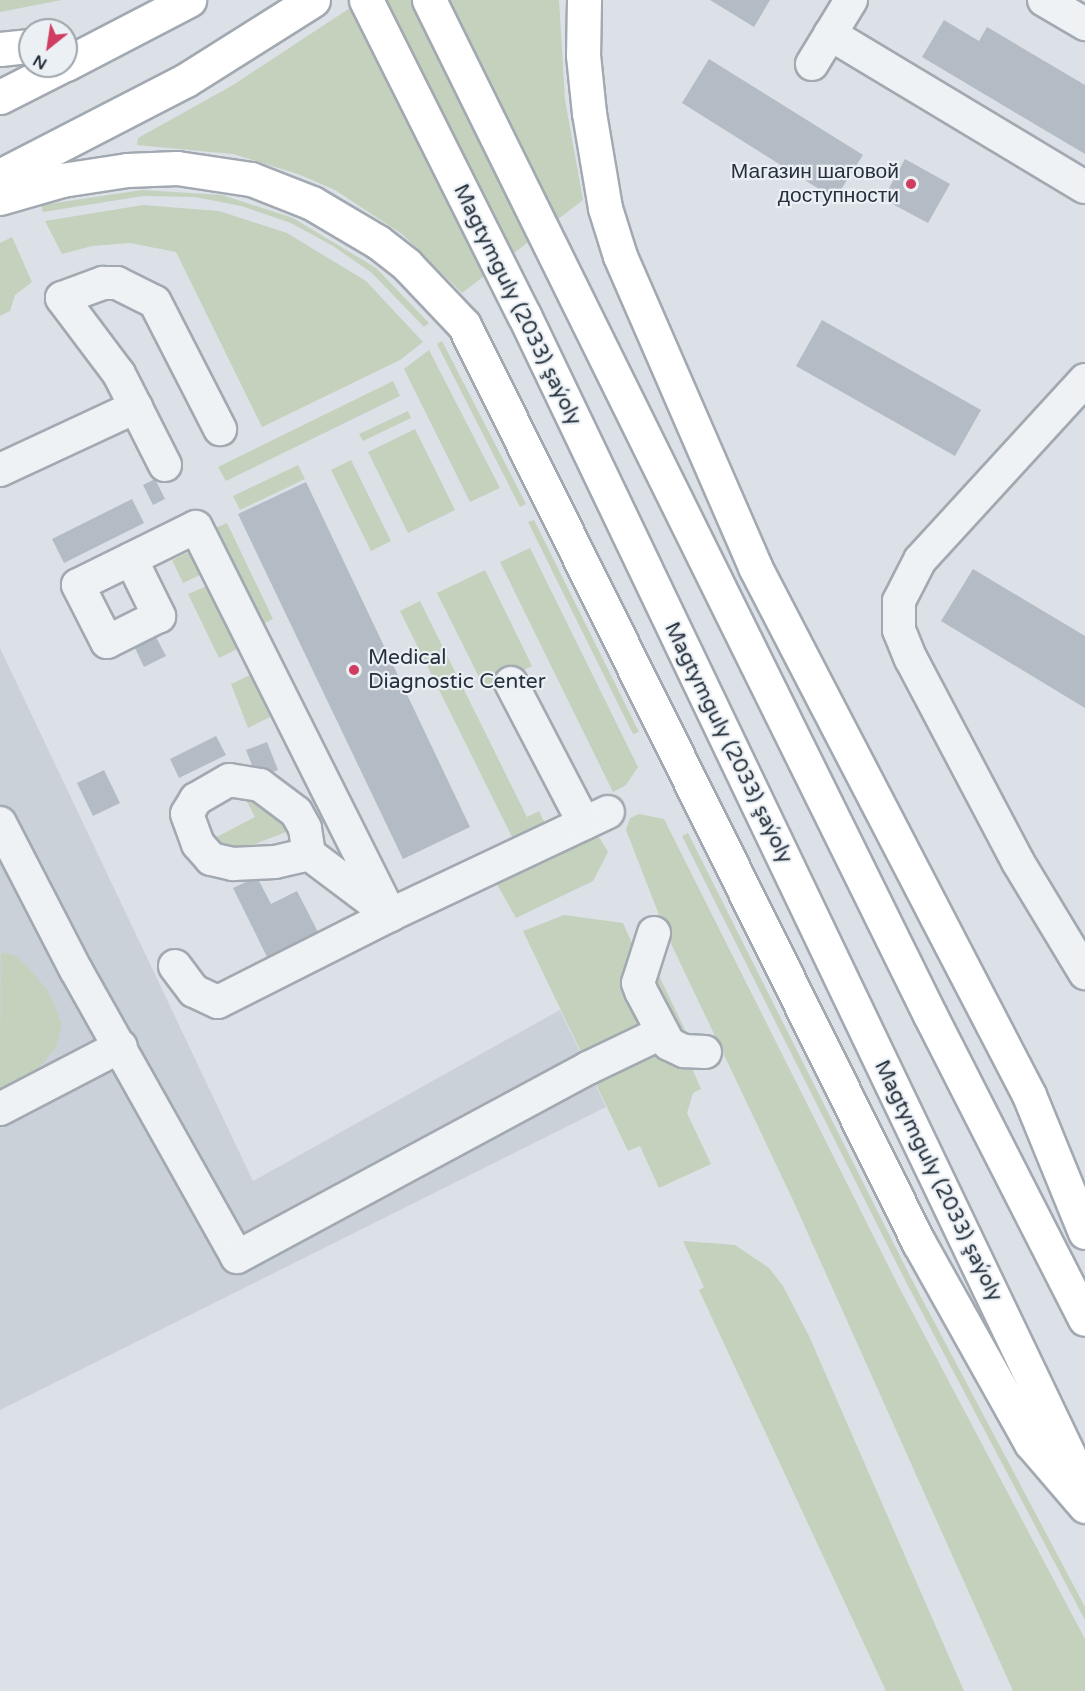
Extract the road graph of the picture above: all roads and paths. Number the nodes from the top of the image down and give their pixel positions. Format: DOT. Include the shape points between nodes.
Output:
graph roads {
  1 [pos="313,0"];
  2 [pos="366,0"];
  3 [pos="429,0"];
  4 [pos="584,0"];
  5 [pos="851,0"];
  6 [pos="1044,0"];
  7 [pos="176,7"];
  8 [pos="1085,24"];
  9 [pos="830,34"];
  10 [pos="78,36"];
  11 [pos="18,47"];
  12 [pos="0,49"];
  13 [pos="78,58"];
  14 [pos="812,64"];
  15 [pos="37,78"];
  16 [pos="0,97"];
  17 [pos="0,176"];
  18 [pos="1085,187"];
  19 [pos="0,198"];
  20 [pos="1085,380"];
  21 [pos="136,406"];
  22 [pos="220,429"];
  23 [pos="165,465"];
  24 [pos="0,470"];
  25 [pos="131,559"];
  26 [pos="511,682"];
  27 [pos="0,823"];
  28 [pos="309,854"];
  29 [pos="390,915"];
  30 [pos="654,933"];
  31 [pos="175,966"];
  32 [pos="1085,974"];
  33 [pos="661,1033"];
  34 [pos="121,1046"];
  35 [pos="705,1052"];
  36 [pos="0,1109"];
  37 [pos="1085,1232"];
  38 [pos="1085,1319"];
  39 [pos="1085,1489"];
  40 [pos="1085,1506"];
  1 -- 17 [label="main road" via="186,80"];
  2 -- 39 [label="main road, Magtymguly (2033) şaýoly" via="524,315"];
  3 -- 38 [label="main road" via="930,1015"];
  4 -- 37 [label="main road" via="583,56 589,113 605,208 621,256 755,567 1029,1095"];
  5 -- 9 [label="lane"];
  6 -- 8 [label="lane"];
  7 -- 10 [label="main road"];
  7 -- 13 [label="main road"];
  9 -- 14 [label="lane"];
  9 -- 18 [label="lane"];
  11 -- 12 [label="main road"];
  15 -- 16 [label="main road"];
  19 -- 40 [label="main road" via="62,180 127,170 177,168 251,179 286,190 348,222 407,265 456,315 482,355 685,778 919,1243 1031,1443"];
  20 -- 32 [label="lane" via="920,560 899,601 899,630 1018,862"];
  21 -- 22 [label="lane" via="119,374 62,297 103,283 117,283 155,302"];
  21 -- 23 [label="lane"];
  21 -- 24 [label="lane"];
  25 -- 29 [label="lane" via="196,527"];
  26 -- 29 [label="lane" via="596,817"];
  27 -- 34 [label="lane" via="76,970"];
  28 -- 29 [label="lane"];
  29 -- 31 [label="lane" via="218,1002 194,991"];
  30 -- 33 [label="lane" via="638,983"];
  33 -- 34 [label="lane" via="588,1068 237,1257"];
  33 -- 35 [label="lane" via="676,1048"];
  34 -- 36 [label="lane"];
}
